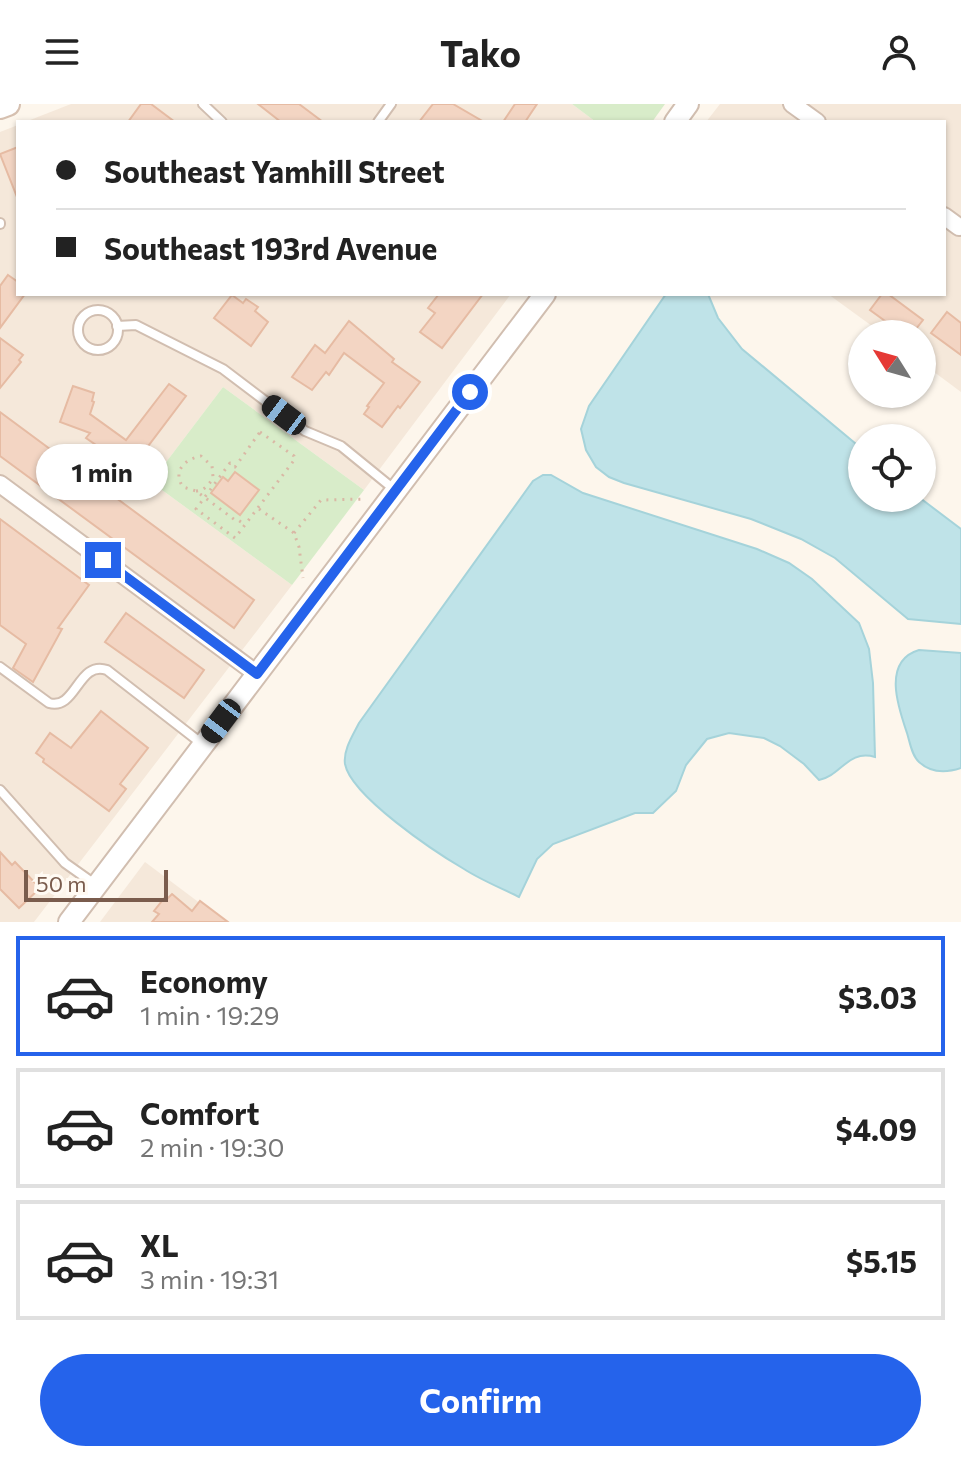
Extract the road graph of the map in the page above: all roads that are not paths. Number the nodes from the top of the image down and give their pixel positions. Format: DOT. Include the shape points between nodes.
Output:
graph roads {
  1 [pos="8,104"];
  2 [pos="203,104"];
  3 [pos="792,104"];
  4 [pos="0,107"];
  5 [pos="220,120"];
  6 [pos="814,120"];
  7 [pos="543,296"];
  8 [pos="117,326"];
  9 [pos="0,484"];
  10 [pos="393,495"];
  11 [pos="0,667"];
  12 [pos="257,674"];
  13 [pos="204,745"];
  14 [pos="0,790"];
  15 [pos="97,886"];
  16 [pos="69,922"];
  1 -- 4 [label="main road"];
  2 -- 5 [label="lane"];
  3 -- 6 [label="street"];
  7 -- 10 [label="street"];
  8 -- 8 [label="lane" via="111,315 93,311 79,323 79,335 86,346 99,350 111,345"];
  8 -- 10 [label="lane" via="136,325 223,369 305,431 341,446"];
  9 -- 12 [label="street"];
  10 -- 12 [label="street"];
  11 -- 13 [label="lane" via="56,705 90,670 107,670"];
  12 -- 13 [label="street"];
  13 -- 15 [label="street"];
  14 -- 15 [label="lane" via="65,863"];
  15 -- 16 [label="street"];
}
